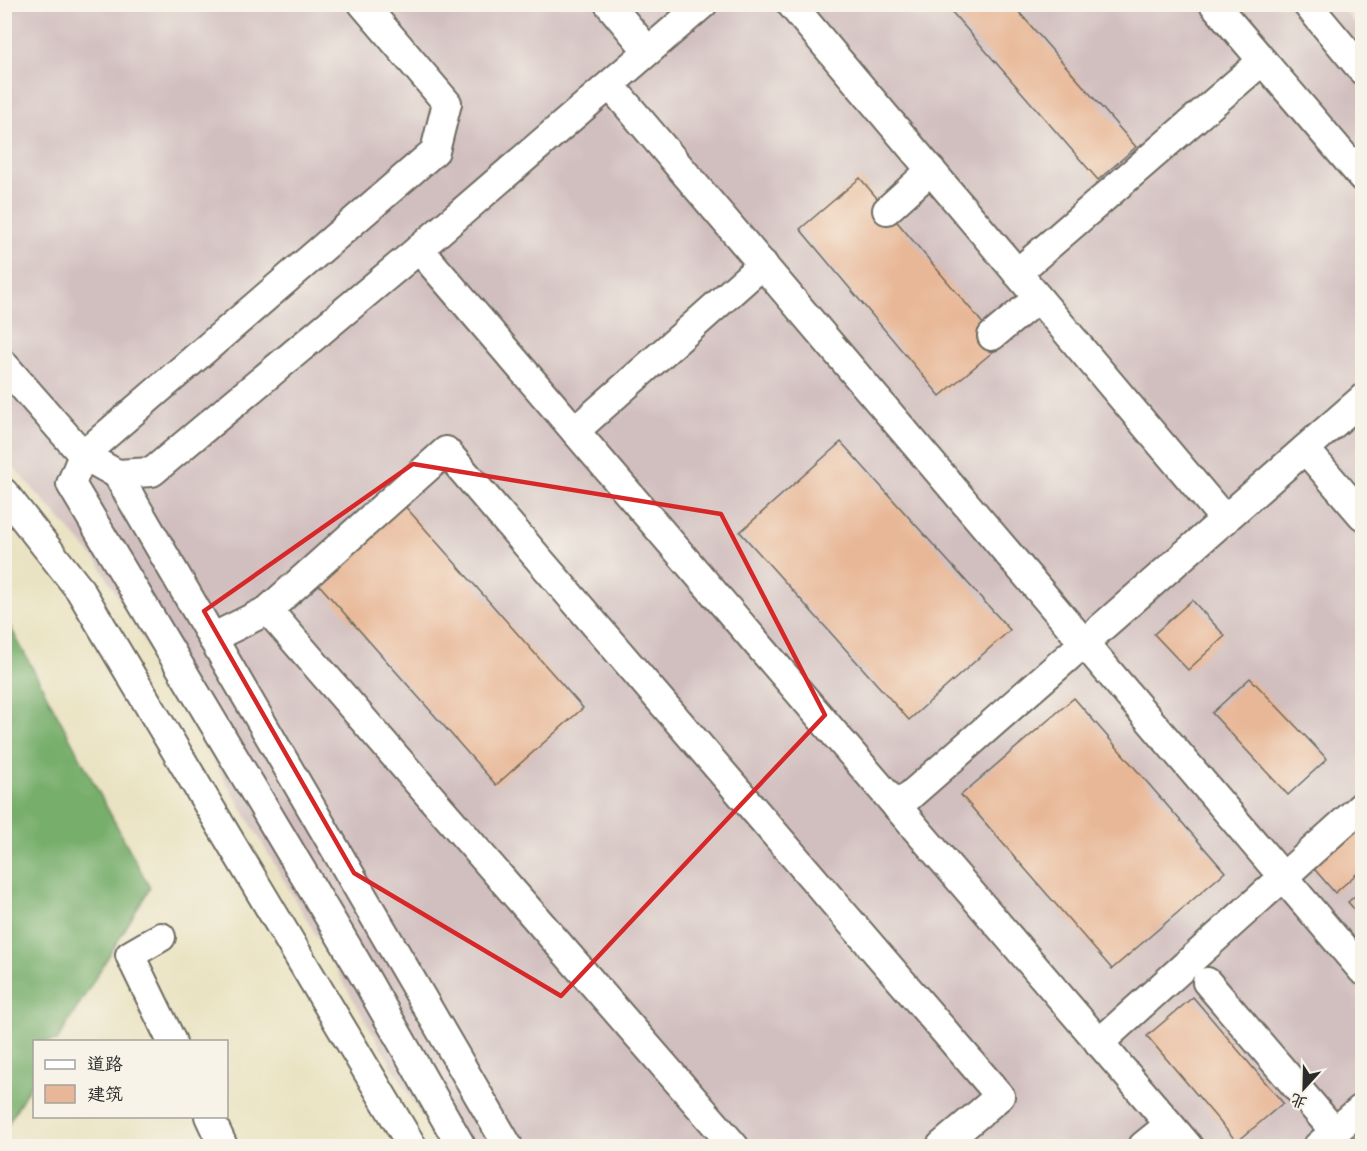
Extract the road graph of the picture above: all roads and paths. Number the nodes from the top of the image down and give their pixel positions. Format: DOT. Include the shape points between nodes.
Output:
graph roads {
  1 [pos="363,4"];
  2 [pos="609,4"];
  3 [pos="703,4"];
  4 [pos="791,4"];
  5 [pos="1214,4"];
  6 [pos="1306,4"];
  7 [pos="648,51"];
  8 [pos="1262,61"];
  9 [pos="1362,70"];
  10 [pos="610,85"];
  11 [pos="931,170"];
  12 [pos="1362,177"];
  13 [pos="887,210"];
  14 [pos="419,249"];
  15 [pos="763,264"];
  16 [pos="1017,273"];
  17 [pos="1038,298"];
  18 [pos="992,336"];
  19 [pos="4,365"];
  20 [pos="1362,399"];
  21 [pos="575,431"];
  22 [pos="1305,449"];
  23 [pos="83,455"];
  24 [pos="117,474"];
  25 [pos="4,494"];
  26 [pos="1362,515"];
  27 [pos="1225,520"];
  28 [pos="268,610"];
  29 [pos="212,638"];
  30 [pos="1084,642"];
  31 [pos="1362,806"];
  32 [pos="897,807"];
  33 [pos="1284,877"];
  34 [pos="161,937"];
  35 [pos="1362,970"];
  36 [pos="1207,982"];
  37 [pos="172,1040"];
  38 [pos="1099,1043"];
  39 [pos="1362,1108"];
  40 [pos="210,1118"];
  41 [pos="1169,1125"];
  42 [pos="1326,1139"];
  43 [pos="223,1146"];
  44 [pos="412,1146"];
  45 [pos="460,1146"];
  46 [pos="508,1146"];
  47 [pos="734,1146"];
  48 [pos="941,1146"];
  49 [pos="1143,1146"];
  50 [pos="1188,1146"];
  1 -- 23 [label="street" via="447,103 435,152"];
  2 -- 7 [label="street"];
  3 -- 7 [label="street"];
  4 -- 11 [label="street"];
  5 -- 8 [label="street"];
  6 -- 9 [label="street"];
  7 -- 10 [label="street"];
  8 -- 12 [label="street"];
  8 -- 16 [label="street"];
  10 -- 14 [label="street"];
  10 -- 15 [label="street"];
  11 -- 13 [label="street"];
  11 -- 16 [label="street"];
  14 -- 21 [label="street"];
  14 -- 24 [label="street" via="152,472"];
  15 -- 21 [label="street"];
  15 -- 30 [label="street"];
  16 -- 17 [label="street"];
  17 -- 18 [label="street"];
  17 -- 27 [label="street"];
  19 -- 23 [label="street"];
  20 -- 22 [label="street"];
  21 -- 32 [label="street"];
  22 -- 26 [label="street"];
  22 -- 27 [label="street"];
  23 -- 24 [label="street"];
  23 -- 45 [label="street" via="71,484 356,962"];
  24 -- 29 [label="street"];
  25 -- 44 [label="street" via="80,590"];
  27 -- 30 [label="street"];
  28 -- 29 [label="street"];
  28 -- 47 [label="street"];
  28 -- 48 [label="street" via="446,452 1000,1096"];
  29 -- 46 [label="street"];
  30 -- 32 [label="street"];
  30 -- 33 [label="street"];
  31 -- 33 [label="street"];
  32 -- 38 [label="street"];
  33 -- 35 [label="street"];
  33 -- 38 [label="street"];
  34 -- 37 [label="street" via="130,955"];
  36 -- 42 [label="street"];
  38 -- 41 [label="street"];
  39 -- 42 [label="street"];
  40 -- 43 [label="street"];
  41 -- 49 [label="street"];
  41 -- 50 [label="street"];
}
